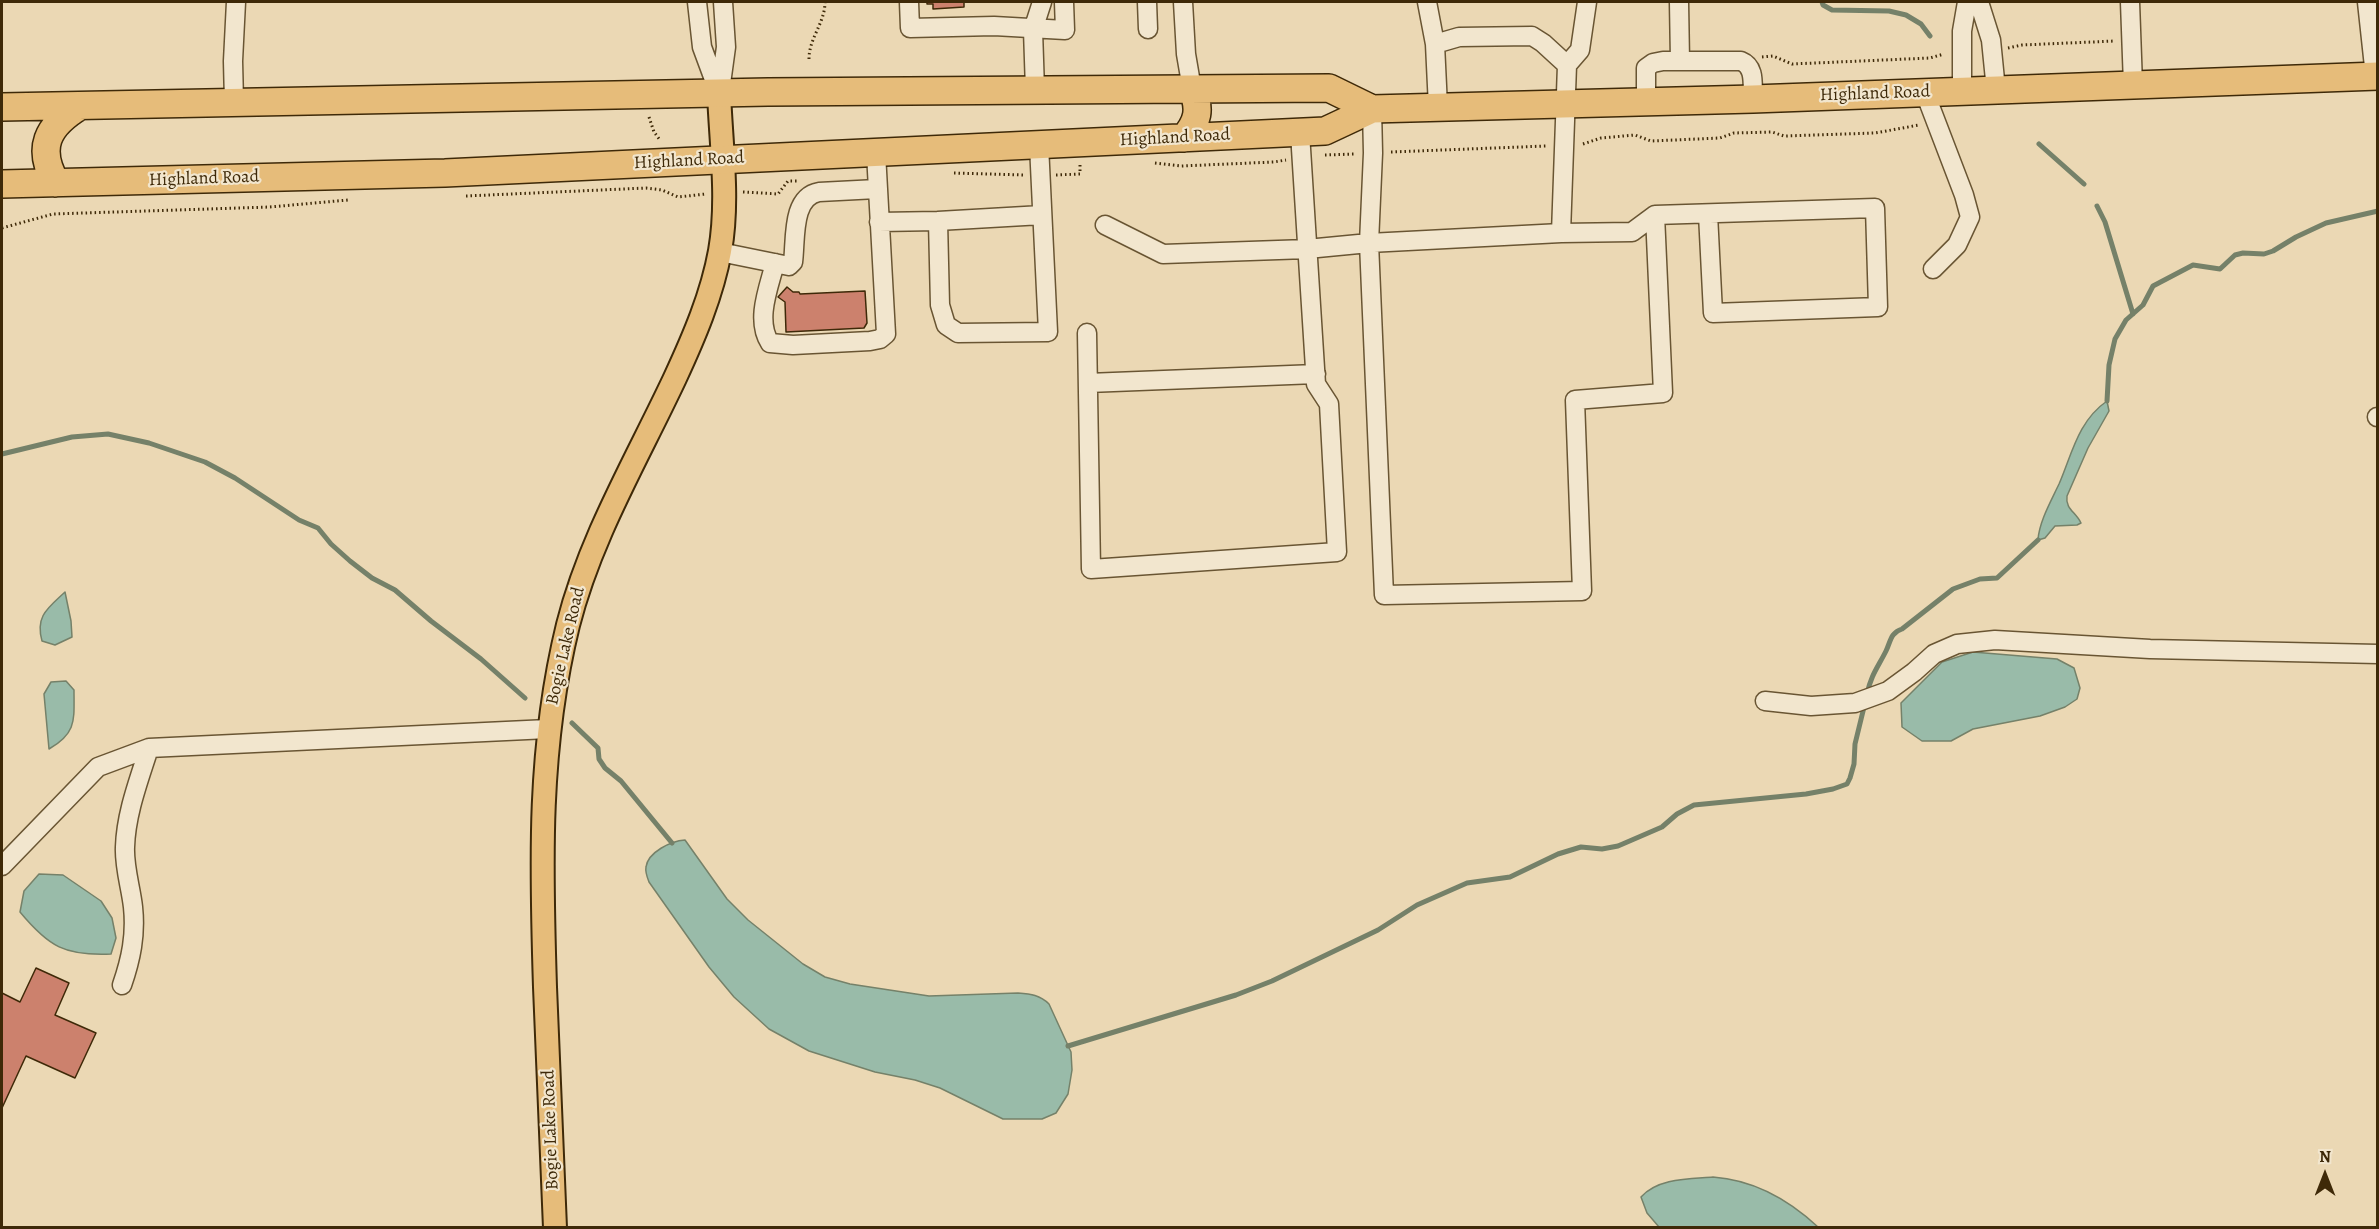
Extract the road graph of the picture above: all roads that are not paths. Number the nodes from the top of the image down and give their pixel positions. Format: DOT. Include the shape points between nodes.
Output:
graph roads {
  1 [pos="236,2"];
  2 [pos="697,2"];
  3 [pos="723,2"];
  4 [pos="909,2"];
  5 [pos="1042,2"];
  6 [pos="1064,2"];
  7 [pos="1146,2"];
  8 [pos="1183,2"];
  9 [pos="1427,2"];
  10 [pos="1587,2"];
  11 [pos="1679,2"];
  12 [pos="1967,2"];
  13 [pos="1979,2"];
  14 [pos="2130,2"];
  15 [pos="2367,2"];
  16 [pos="1148,29"];
  17 [pos="1033,30"];
  18 [pos="1434,44"];
  19 [pos="1680,62"];
  20 [pos="1567,65"];
  21 [pos="2376,76"];
  22 [pos="2133,85"];
  23 [pos="1192,89"];
  24 [pos="1035,90"];
  25 [pos="1996,90"];
  26 [pos="1962,91"];
  27 [pos="719,93"];
  28 [pos="1925,93"];
  29 [pos="1753,99"];
  30 [pos="234,102"];
  31 [pos="1646,102"];
  32 [pos="1565,104"];
  33 [pos="80,106"];
  34 [pos="2,107"];
  35 [pos="1438,107"];
  36 [pos="1372,109"];
  37 [pos="1184,138"];
  38 [pos="1301,144"];
  39 [pos="1039,145"];
  40 [pos="876,153"];
  41 [pos="722,160"];
  42 [pos="56,183"];
  43 [pos="2,184"];
  44 [pos="877,189"];
  45 [pos="1708,214"];
  46 [pos="1042,215"];
  47 [pos="1655,215"];
  48 [pos="938,220"];
  49 [pos="879,222"];
  50 [pos="1105,225"];
  51 [pos="1561,233"];
  52 [pos="1369,243"];
  53 [pos="1307,249"];
  54 [pos="720,252"];
  55 [pos="775,263"];
  56 [pos="1933,269"];
  57 [pos="1087,333"];
  58 [pos="1316,374"];
  59 [pos="1088,383"];
  60 [pos="2378,654"];
  61 [pos="1765,701"];
  62 [pos="548,729"];
  63 [pos="149,748"];
  64 [pos="2,866"];
  65 [pos="122,985"];
  66 [pos="555,1227"];
  1 -- 30 [label="street"];
  2 -- 27 [label="street, Bogie Lake Road" via="702,47"];
  3 -- 27 [label="street, Bogie Lake Road" via="726,47"];
  4 -- 17 [label="street" via="910,28 994,26"];
  5 -- 17 [label="street"];
  6 -- 17 [label="street" via="1065,30"];
  7 -- 16 [label="street"];
  8 -- 23 [label="street"];
  9 -- 18 [label="street"];
  10 -- 20 [label="street" via="1580,50"];
  11 -- 19 [label="street"];
  12 -- 26 [label="street" via="1962,31"];
  13 -- 25 [label="street" via="1992,50"];
  14 -- 22 [label="street"];
  15 -- 21 [label="street"];
  17 -- 24 [label="street"];
  18 -- 20 [label="street" via="1459,37 1532,36"];
  18 -- 35 [label="street"];
  19 -- 29 [label="street" via="1748,64 1752,69"];
  19 -- 31 [label="street" via="1653,63 1646,68"];
  20 -- 32 [label="street"];
  21 -- 22 [label="highway, Highland Road"];
  22 -- 25 [label="highway, Highland Road"];
  23 -- 24 [label="highway, Highland Road"];
  23 -- 36 [label="highway, Highland Road" via="1329,88"];
  23 -- 37 [label="highway" via="1199,110"];
  24 -- 27 [label="highway, Highland Road"];
  25 -- 26 [label="highway, Highland Road"];
  26 -- 28 [label="highway, Highland Road"];
  27 -- 30 [label="highway, Highland Road"];
  27 -- 41 [label="main road, Bogie Lake Road"];
  28 -- 29 [label="highway, Highland Road"];
  28 -- 56 [label="street" via="1970,218 1957,245"];
  29 -- 31 [label="highway, Highland Road"];
  30 -- 33 [label="highway, Highland Road"];
  31 -- 32 [label="highway, Highland Road"];
  32 -- 35 [label="highway, Highland Road"];
  32 -- 51 [label="street"];
  33 -- 34 [label="highway, Highland Road"];
  33 -- 42 [label="highway" via="63,116 48,136 45,156"];
  35 -- 36 [label="highway, Highland Road"];
  36 -- 38 [label="highway, Highland Road"];
  36 -- 52 [label="street"];
  37 -- 38 [label="highway, Highland Road"];
  37 -- 39 [label="highway, Highland Road"];
  38 -- 53 [label="street"];
  39 -- 40 [label="highway, Highland Road"];
  39 -- 46 [label="street"];
  40 -- 41 [label="highway, Highland Road"];
  40 -- 44 [label="street"];
  41 -- 42 [label="highway, Highland Road" via="445,173"];
  41 -- 54 [label="main road, Bogie Lake Road" via="724,215"];
  42 -- 43 [label="highway, Highland Road"];
  44 -- 49 [label="street"];
  44 -- 55 [label="street" via="819,192 806,197 798,218 793,261 789,266"];
  45 -- 45 [label="street" via="1875,208 1878,307 1713,313"];
  45 -- 47 [label="street"];
  46 -- 48 [label="street"];
  46 -- 48 [label="street" via="1048,332 958,333 946,325 940,305"];
  47 -- 51 [label="street" via="1632,232"];
  47 -- 52 [label="street" via="1663,393 1575,400 1582,591 1384,595"];
  48 -- 49 [label="street"];
  49 -- 55 [label="street" via="886,334 880,339 770,343 763,327"];
  50 -- 53 [label="street" via="1163,254"];
  51 -- 52 [label="street"];
  52 -- 53 [label="street"];
  53 -- 58 [label="street"];
  54 -- 55 [label="street"];
  54 -- 62 [label="main road, Bogie Lake Road" via="690,343 585,571 560,662"];
  57 -- 59 [label="street"];
  58 -- 59 [label="street"];
  58 -- 59 [label="street" via="1316,384 1329,404 1338,552 1091,569"];
  60 -- 61 [label="street" via="2162,650 1995,640 1958,644 1934,654 1888,691 1855,703 1811,706"];
  62 -- 63 [label="street"];
  62 -- 66 [label="main road, Bogie Lake Road" via="542,863"];
  63 -- 64 [label="street" via="98,767"];
  63 -- 65 [label="street" via="127,825 125,850 134,933"];
}
